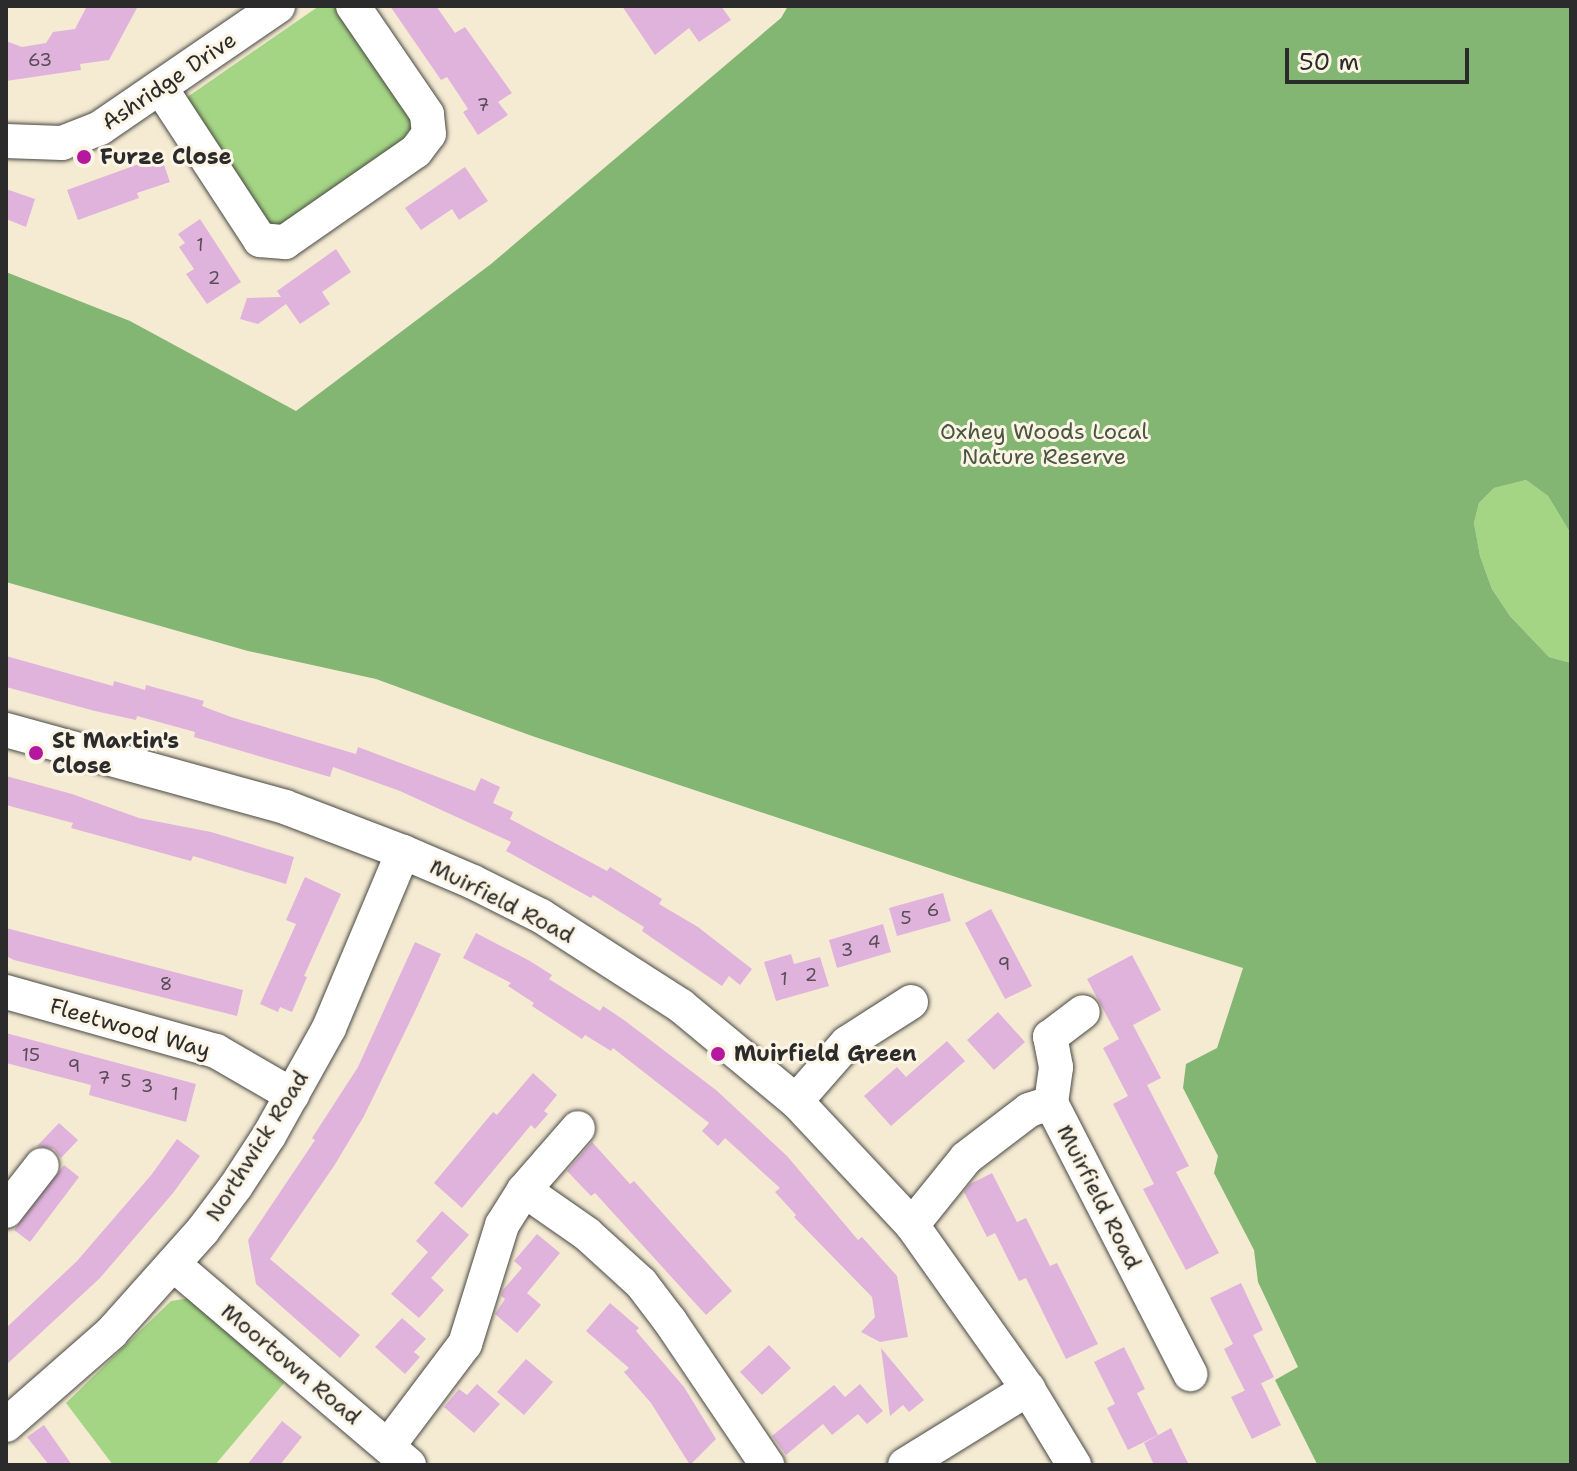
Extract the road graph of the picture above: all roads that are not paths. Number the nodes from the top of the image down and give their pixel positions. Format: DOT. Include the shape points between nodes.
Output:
graph roads {
  1 [pos="278,6"];
  2 [pos="353,6"];
  3 [pos="160,87"];
  4 [pos="6,141"];
  5 [pos="6,730"];
  6 [pos="403,852"];
  7 [pos="6,992"];
  8 [pos="911,1002"];
  9 [pos="1083,1012"];
  10 [pos="292,1095"];
  11 [pos="796,1101"];
  12 [pos="1051,1103"];
  13 [pos="578,1128"];
  14 [pos="42,1165"];
  15 [pos="524,1190"];
  16 [pos="6,1211"];
  17 [pos="912,1225"];
  18 [pos="173,1264"];
  19 [pos="1190,1374"];
  20 [pos="1028,1389"];
  21 [pos="6,1425"];
  22 [pos="398,1456"];
  23 [pos="767,1465"];
  24 [pos="905,1465"];
  25 [pos="1074,1465"];
  1 -- 3 [label="street, Ashridge Drive"];
  2 -- 3 [label="street" via="427,114 429,134 416,151 285,242 260,240"];
  3 -- 4 [label="street, Ashridge Drive" via="79,138 41,145"];
  5 -- 6 [label="street, Muirfield Road" via="285,807"];
  6 -- 10 [label="street, Northwick Road" via="335,1015"];
  6 -- 11 [label="street, Muirfield Road" via="541,916 618,964 681,1006"];
  7 -- 10 [label="street, Fleetwood Way" via="216,1051"];
  8 -- 11 [label="street" via="847,1043"];
  9 -- 12 [label="street" via="1050,1037 1056,1067"];
  10 -- 18 [label="street, Northwick Road" via="236,1186"];
  11 -- 17 [label="street, Muirfield Road"];
  12 -- 17 [label="street, Muirfield Road" via="1029,1110 966,1158"];
  12 -- 19 [label="street, Muirfield Road"];
  13 -- 15 [label="street"];
  14 -- 16 [label="street"];
  15 -- 22 [label="street" via="502,1225 465,1344"];
  15 -- 23 [label="street" via="587,1234 641,1283"];
  17 -- 20 [label="street, Muirfield Road"];
  18 -- 21 [label="street, Northwick Road" via="111,1333"];
  18 -- 22 [label="street, Moortown Road"];
  20 -- 24 [label="street"];
  20 -- 25 [label="street, Muirfield Road"];
}
